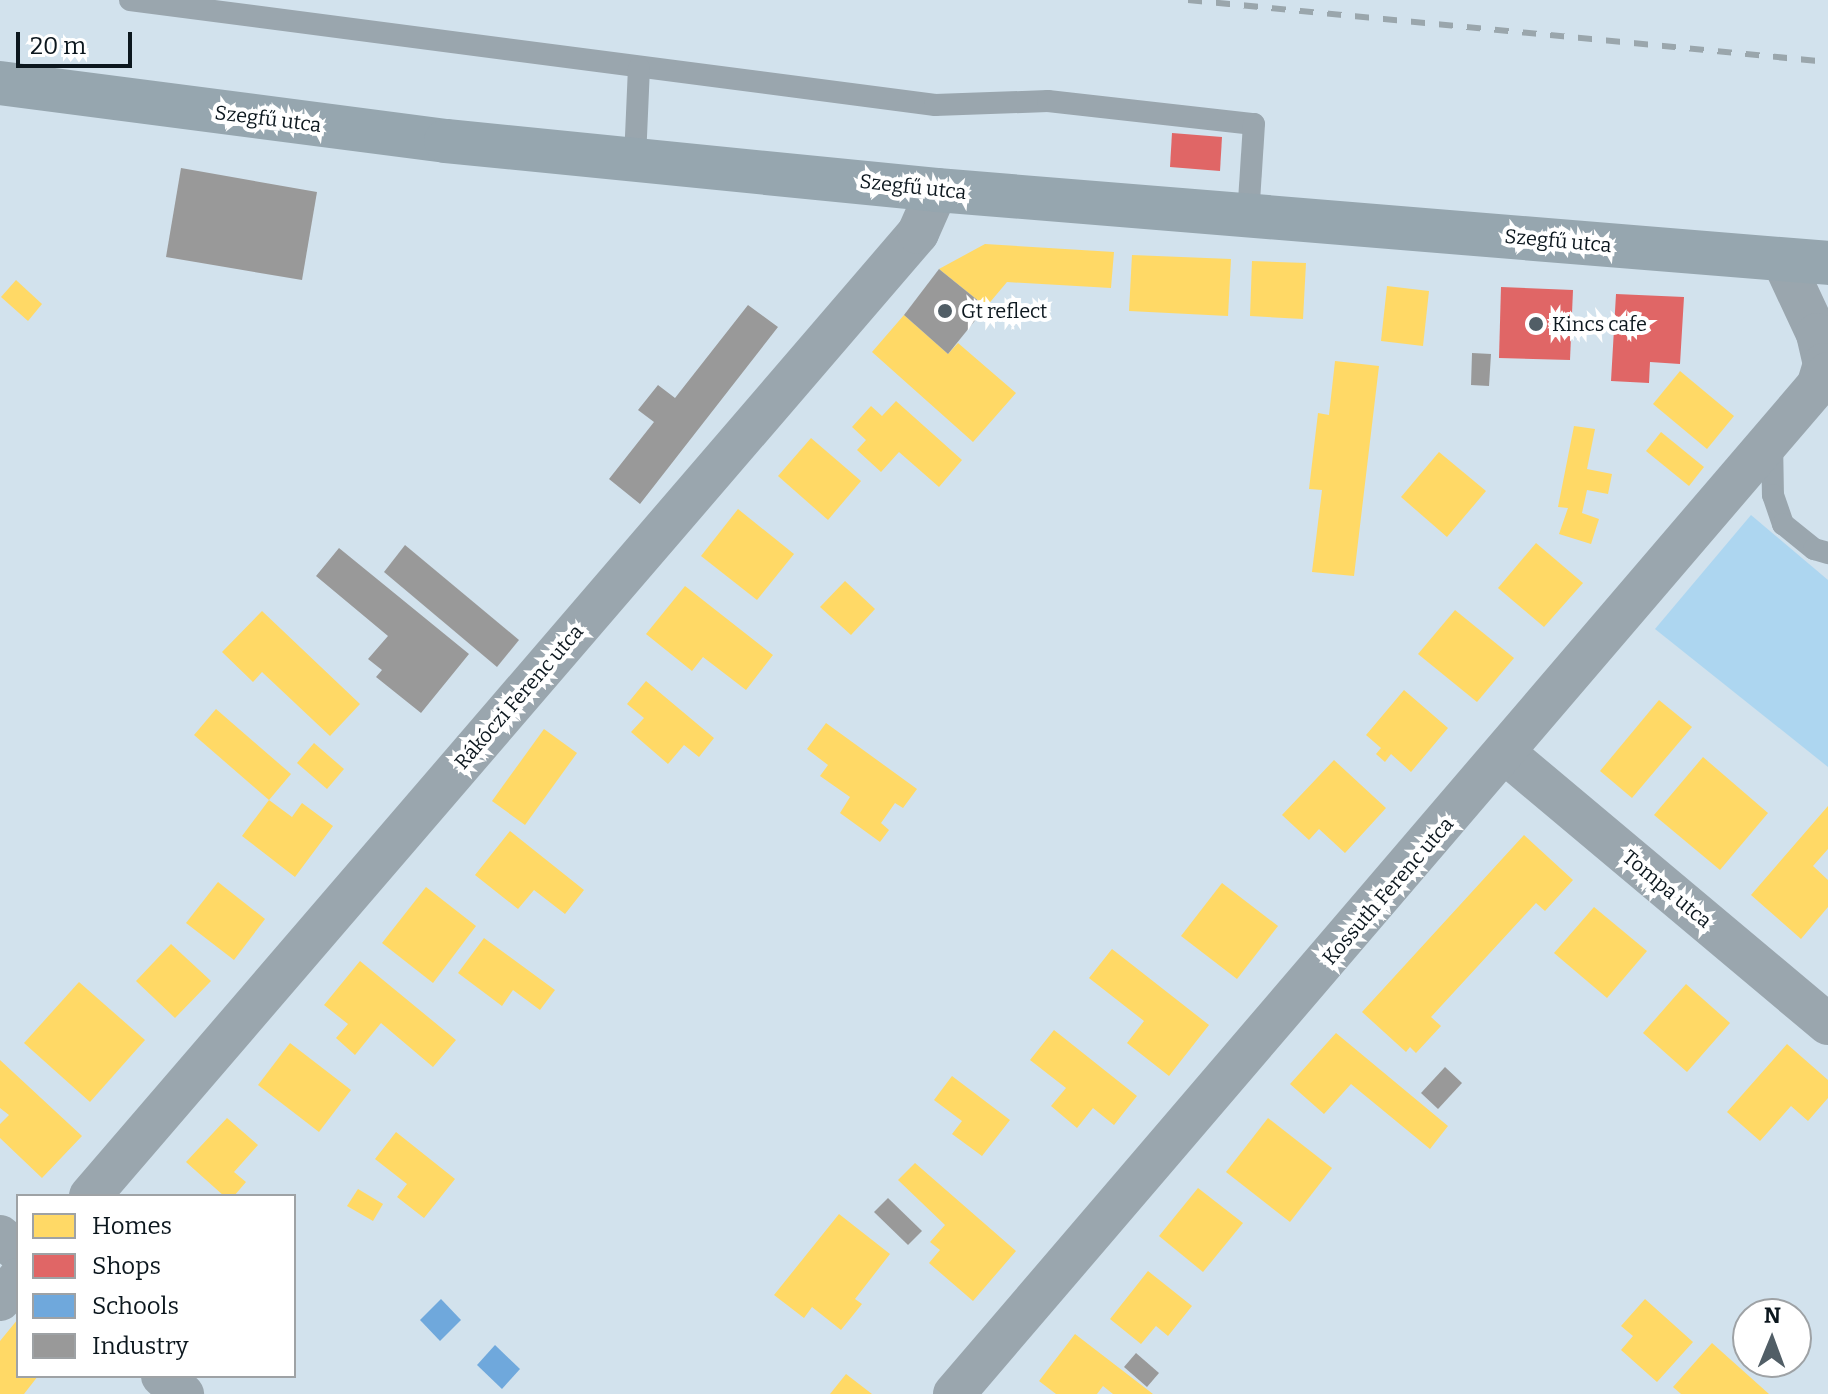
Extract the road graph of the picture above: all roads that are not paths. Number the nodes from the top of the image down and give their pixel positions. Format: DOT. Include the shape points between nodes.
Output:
graph roads {
  1 [pos="130,0"];
  2 [pos="639,68"];
  3 [pos="0,83"];
  4 [pos="635,159"];
  5 [pos="937,190"];
  6 [pos="1248,216"];
  7 [pos="1782,259"];
  8 [pos="1828,263"];
  9 [pos="1823,379"];
  10 [pos="1772,439"];
  11 [pos="1828,553"];
  12 [pos="1506,754"];
  13 [pos="1828,1024"];
  14 [pos="92,1194"];
  15 [pos="0,1236"];
  16 [pos="16,1249"];
  17 [pos="16,1281"];
  18 [pos="0,1300"];
  19 [pos="164,1378"];
  20 [pos="183,1394"];
  21 [pos="954,1394"];
  1 -- 2 [label="lane"];
  2 -- 4 [label="lane"];
  2 -- 6 [label="lane" via="935,105 1048,101 1254,124"];
  3 -- 4 [label="street, Szegfű utca" via="446,141"];
  4 -- 5 [label="street, Szegfű utca"];
  5 -- 6 [label="street, Szegfű utca"];
  5 -- 14 [label="street, Rákóczi Ferenc utca" via="918,233"];
  6 -- 7 [label="street, Szegfű utca"];
  7 -- 8 [label="street, Szegfű utca"];
  7 -- 9 [label="street, Kossuth Ferenc utca" via="1817,334"];
  9 -- 10 [label="street, Kossuth Ferenc utca"];
  10 -- 11 [label="lane" via="1773,495 1783,524 1814,549"];
  10 -- 12 [label="street, Kossuth Ferenc utca"];
  12 -- 13 [label="street, Tompa utca"];
  12 -- 21 [label="street, Kossuth Ferenc utca"];
  15 -- 16 [label="street"];
  17 -- 18 [label="street"];
  19 -- 20 [label="street"];
}
